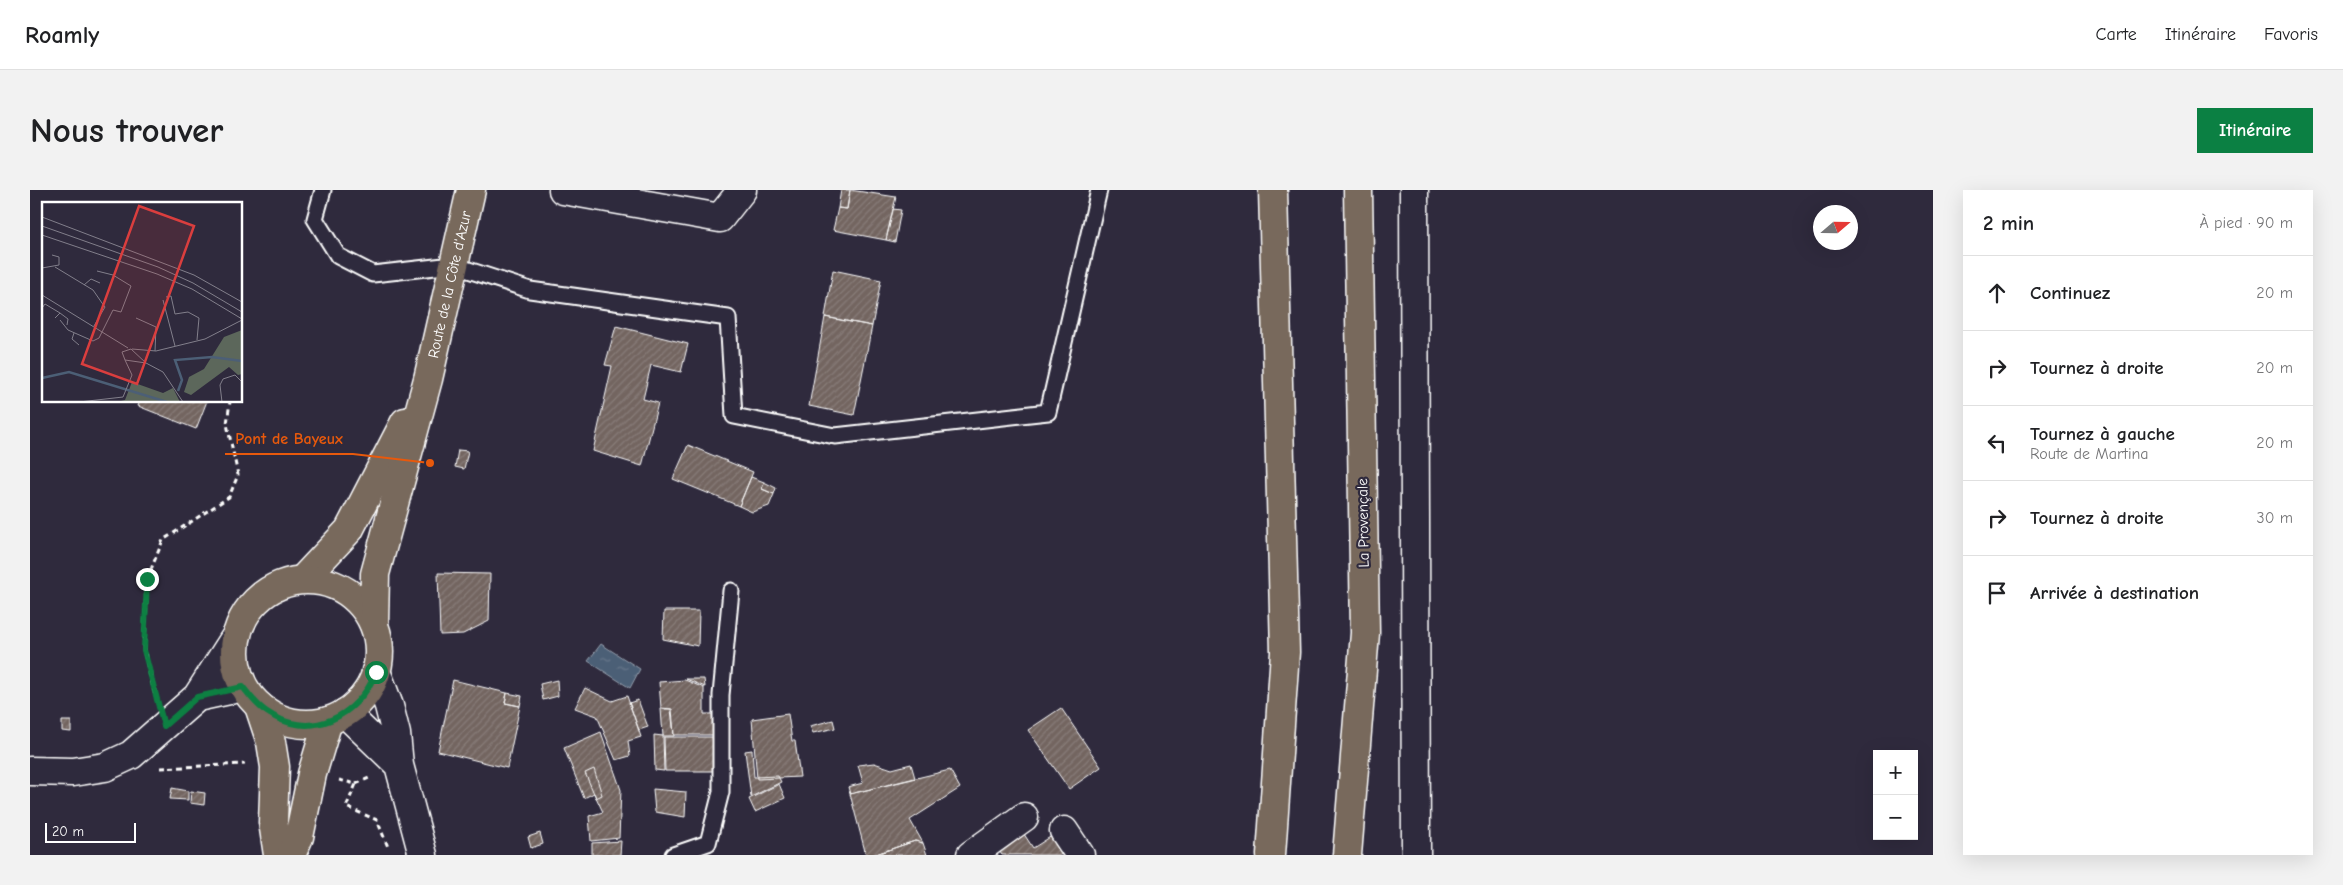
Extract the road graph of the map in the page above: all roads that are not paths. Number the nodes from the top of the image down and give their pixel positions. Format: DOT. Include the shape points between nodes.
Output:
graph roads {
  1 [pos="323,190"];
  2 [pos="471,190"];
  3 [pos="563,190"];
  4 [pos="742,190"];
  5 [pos="1099,190"];
  6 [pos="1273,190"];
  7 [pos="1358,190"];
  8 [pos="1414,190"];
  9 [pos="453,265"];
  10 [pos="428,379"];
  11 [pos="304,579"];
  12 [pos="731,591"];
  13 [pos="374,624"];
  14 [pos="236,636"];
  15 [pos="376,672"];
  16 [pos="197,697"];
  17 [pos="251,697"];
  18 [pos="337,717"];
  19 [pos="398,764"];
  20 [pos="30,771"];
  21 [pos="1024,817"];
  22 [pos="1064,831"];
  23 [pos="278,855"];
  24 [pos="291,855"];
  25 [pos="423,855"];
  26 [pos="673,855"];
  27 [pos="971,855"];
  28 [pos="1080,855"];
  29 [pos="1271,855"];
  30 [pos="1347,855"];
  31 [pos="1416,855"];
  1 -- 9 [label="lane" via="315,219 338,256 373,274"];
  2 -- 9 [label="main road, Route de la Côte d'Azur"];
  3 -- 4 [label="street" via="720,218"];
  5 -- 9 [label="lane" via="1048,412 835,436 734,416 728,318 530,290"];
  6 -- 29 [label="main road" via="1285,652"];
  7 -- 30 [label="main road, La Provençale" via="1365,633"];
  8 -- 31 [label="street"];
  9 -- 10 [label="main road, Route de la Côte d'Azur"];
  10 -- 11 [label="main road, Route de la Côte d'Azur" via="349,530"];
  10 -- 13 [label="main road, Route de la Côte d'Azur" via="375,574"];
  11 -- 13 [label="main road" via="345,590 359,602"];
  11 -- 14 [label="main road" via="282,583 265,592 249,608"];
  12 -- 26 [label="lane" via="721,695 721,792 708,843"];
  13 -- 15 [label="main road" via="379,657"];
  14 -- 16 [label="street"];
  14 -- 17 [label="main road" via="236,668"];
  15 -- 18 [label="main road" via="366,695"];
  15 -- 19 [label="street" via="394,725"];
  16 -- 17 [label="street"];
  16 -- 20 [label="street" via="131,755 105,767 73,772"];
  17 -- 18 [label="main road" via="281,720 298,724"];
  17 -- 23 [label="main road" via="271,742 275,767 273,822"];
  18 -- 19 [label="street"];
  18 -- 24 [label="main road" via="312,774 299,837"];
  19 -- 25 [label="street"];
  21 -- 27 [label="street"];
  22 -- 28 [label="street"];
}
